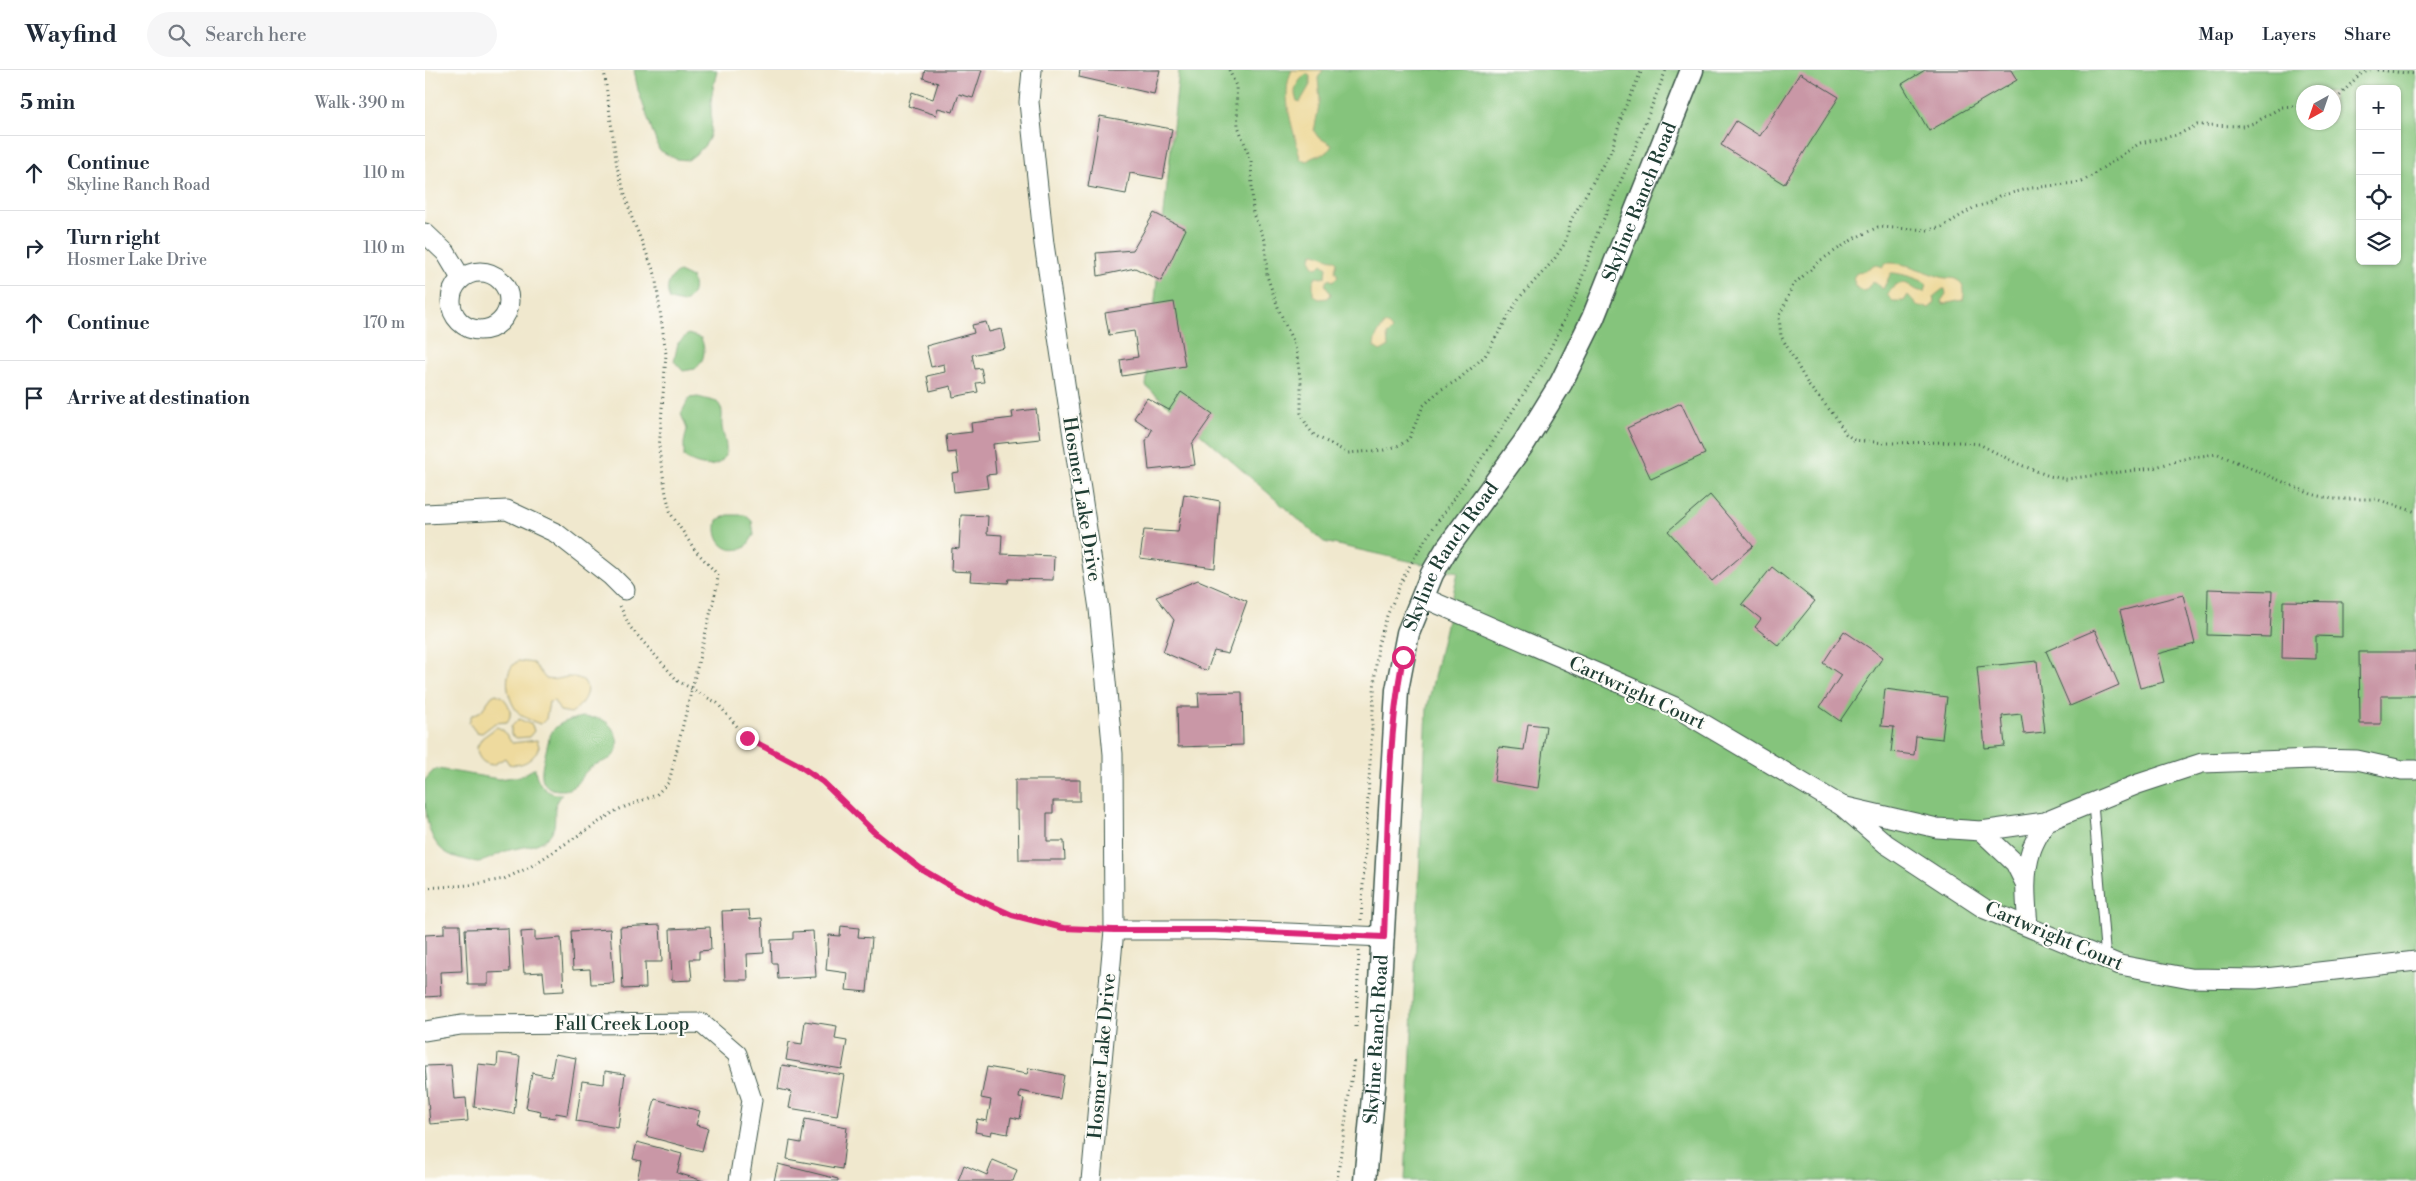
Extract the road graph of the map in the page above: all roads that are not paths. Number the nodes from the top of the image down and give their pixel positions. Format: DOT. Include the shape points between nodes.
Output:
graph roads {
  1 [pos="1032,70"];
  2 [pos="1692,70"];
  3 [pos="425,233"];
  4 [pos="461,278"];
  5 [pos="425,514"];
  6 [pos="625,590"];
  7 [pos="1422,597"];
  8 [pos="2416,770"];
  9 [pos="2093,804"];
  10 [pos="1842,806"];
  11 [pos="2045,822"];
  12 [pos="1981,831"];
  13 [pos="2025,883"];
  14 [pos="2028,926"];
  15 [pos="1114,930"];
  16 [pos="1384,937"];
  17 [pos="2106,960"];
  18 [pos="2416,961"];
  19 [pos="425,1031"];
  20 [pos="739,1181"];
  21 [pos="1091,1181"];
  22 [pos="1365,1181"];
  1 -- 15 [label="street, Hosmer Lake Drive" via="1029,102 1043,235 1099,609 1113,754"];
  2 -- 7 [label="street, Skyline Ranch Road" via="1593,318 1561,383 1524,443 1446,550"];
  3 -- 4 [label="street" via="446,253"];
  5 -- 6 [label="street" via="507,510 556,534"];
  7 -- 10 [label="street, Cartwright Court" via="1675,707"];
  7 -- 16 [label="street, Skyline Ranch Road" via="1408,633 1397,690"];
  8 -- 9 [label="street, Cartwright Court" via="2348,759 2201,763 2138,784"];
  9 -- 11 [label="street, Cartwright Court"];
  9 -- 17 [label="lane"];
  10 -- 12 [label="street, Cartwright Court" via="1937,828"];
  10 -- 14 [label="street, Cartwright Court" via="1886,844 1960,892 1985,908"];
  11 -- 12 [label="street, Cartwright Court"];
  11 -- 13 [label="street" via="2031,850"];
  12 -- 13 [label="street" via="2015,863"];
  13 -- 14 [label="street"];
  14 -- 17 [label="street, Cartwright Court"];
  15 -- 16 [label="street" via="1215,930"];
  15 -- 21 [label="street, Hosmer Lake Drive"];
  16 -- 22 [label="street, Skyline Ranch Road"];
  17 -- 18 [label="street, Cartwright Court" via="2190,978 2256,979"];
  19 -- 20 [label="street, Fall Creek Loop" via="461,1025 701,1023 737,1054 752,1100"];
}
